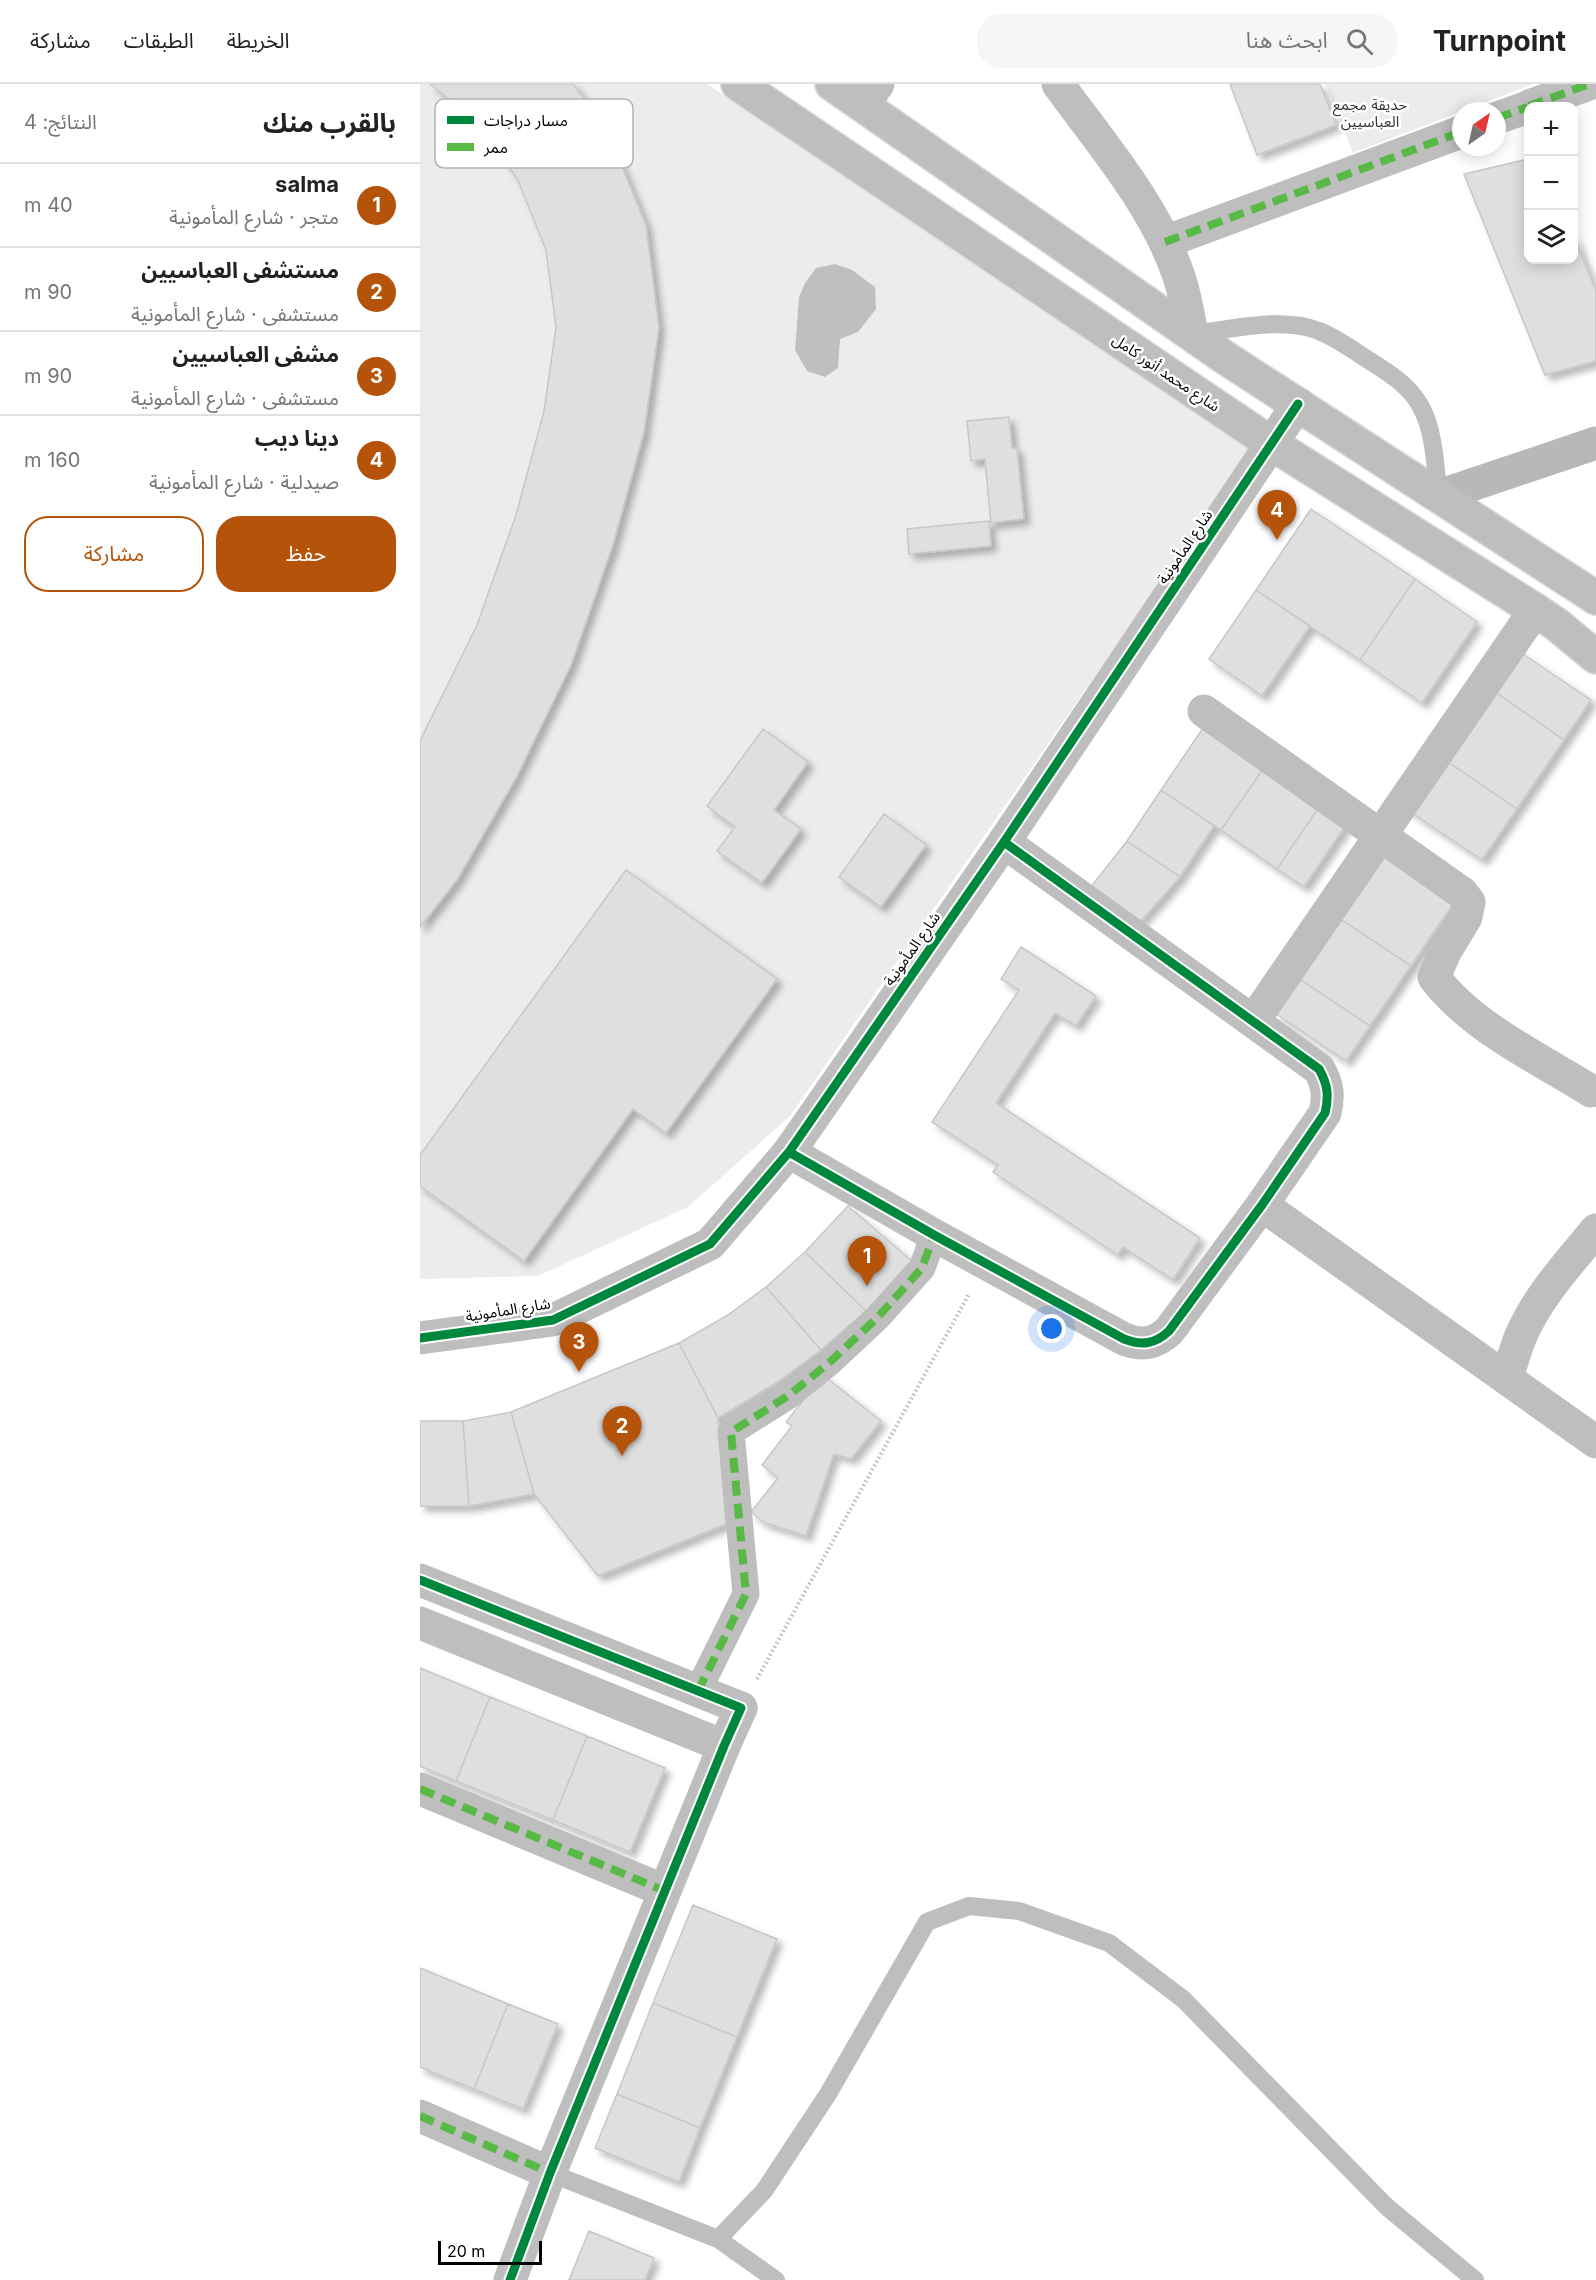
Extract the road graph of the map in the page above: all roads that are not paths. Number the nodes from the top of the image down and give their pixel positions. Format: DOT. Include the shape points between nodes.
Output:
graph roads {
  1 [pos="738,84"];
  2 [pos="832,84"];
  3 [pos="1058,84"];
  4 [pos="1590,84"];
  5 [pos="870,94"];
  6 [pos="1542,102"];
  7 [pos="1524,109"];
  8 [pos="1506,115"];
  9 [pos="1452,135"];
  10 [pos="1165,242"];
  11 [pos="1192,334"];
  12 [pos="1298,404"];
  13 [pos="1596,443"];
  14 [pos="1272,444"];
  15 [pos="1439,496"];
  16 [pos="1594,594"];
  17 [pos="1545,617"];
  18 [pos="1596,657"];
  19 [pos="1204,711"];
  20 [pos="1380,835"];
  21 [pos="1004,842"];
  22 [pos="1254,1020"];
  23 [pos="1591,1091"];
  24 [pos="789,1152"];
  25 [pos="1262,1205"];
  26 [pos="1596,1230"];
  27 [pos="934,1235"];
  28 [pos="420,1338"];
  29 [pos="1507,1378"];
  30 [pos="1596,1442"];
  31 [pos="420,1580"];
  32 [pos="420,1623"];
  33 [pos="698,1691"];
  34 [pos="724,1746"];
  35 [pos="420,1789"];
  36 [pos="665,1891"];
  37 [pos="420,2116"];
  38 [pos="550,2173"];
  39 [pos="718,2239"];
  40 [pos="510,2280"];
  41 [pos="776,2280"];
  42 [pos="1475,2280"];
  1 -- 14 [label="street, شارع محمد أنور كامل"];
  2 -- 5 [label="street"];
  3 -- 10 [label="street" via="1140,199"];
  4 -- 6 [label="street"];
  5 -- 11 [label="street"];
  7 -- 8 [label="street"];
  9 -- 10 [label="street"];
  10 -- 11 [label="street" via="1178,272"];
  11 -- 12 [label="street"];
  11 -- 15 [label="lane" via="1275,325 1305,327 1332,338 1395,377 1415,397 1429,426"];
  12 -- 14 [label="street, شارع المأمونية"];
  12 -- 15 [label="street"];
  13 -- 15 [label="main road"];
  14 -- 17 [label="street, شارع محمد أنور كامل"];
  14 -- 21 [label="street, شارع المأمونية"];
  15 -- 16 [label="street"];
  16 -- 17 [label="street"];
  17 -- 18 [label="street, شارع محمد أنور كامل"];
  17 -- 20 [label="street"];
  19 -- 20 [label="street"];
  20 -- 22 [label="street"];
  20 -- 23 [label="street" via="1469,902 1466,917 1434,977 1441,987 1479,1022"];
  21 -- 22 [label="street"];
  21 -- 24 [label="street, شارع المأمونية"];
  22 -- 25 [label="street" via="1319,1069 1329,1099 1325,1113"];
  24 -- 27 [label="street"];
  24 -- 28 [label="street, شارع المأمونية" via="710,1244 553,1320"];
  25 -- 27 [label="street" via="1170,1331 1148,1343 1124,1339"];
  25 -- 29 [label="street"];
  26 -- 29 [label="street" via="1534,1310"];
  27 -- 33 [label="street" via="922,1268 877,1318 788,1396 731,1432 746,1594"];
  29 -- 30 [label="street"];
  31 -- 33 [label="street"];
  32 -- 34 [label="street"];
  33 -- 34 [label="street" via="741,1708"];
  34 -- 36 [label="street"];
  35 -- 36 [label="street"];
  36 -- 38 [label="street"];
  37 -- 38 [label="street"];
  38 -- 39 [label="lane"];
  38 -- 40 [label="street"];
  39 -- 41 [label="lane"];
  39 -- 42 [label="lane" via="764,2191 828,2094 927,1922 969,1906 1019,1911 1108,1943 1184,1999 1387,2207"];
}
